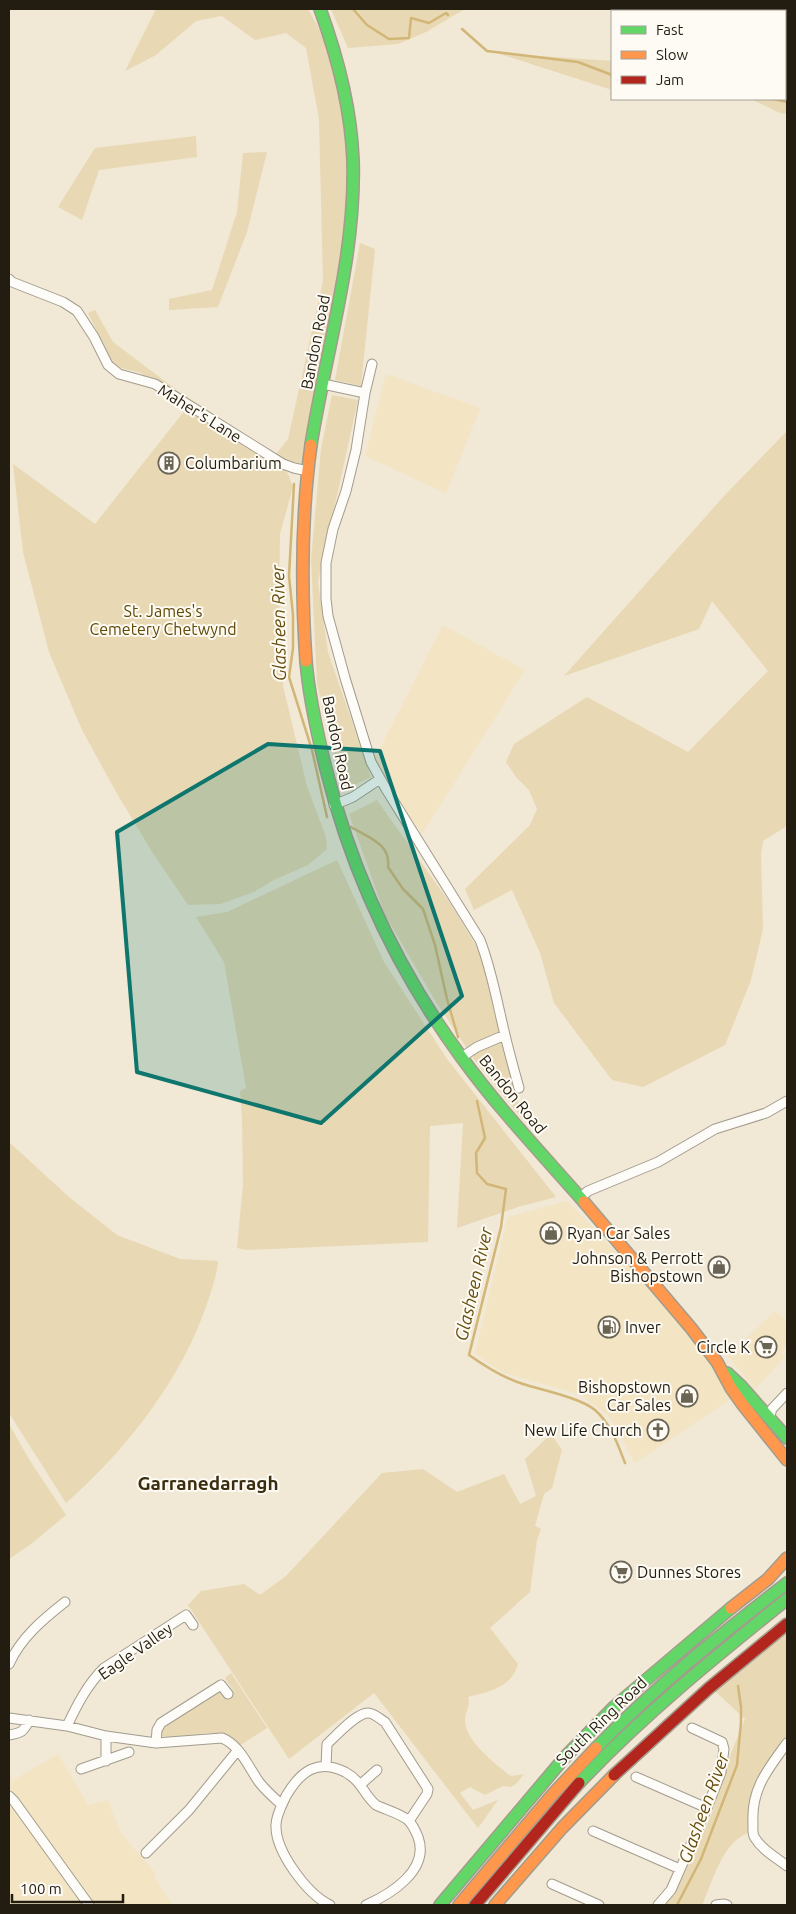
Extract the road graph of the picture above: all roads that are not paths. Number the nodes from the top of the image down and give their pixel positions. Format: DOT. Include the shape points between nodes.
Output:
graph roads {
  1 [pos="320,9"];
  2 [pos="10,281"];
  3 [pos="372,364"];
  4 [pos="323,384"];
  5 [pos="365,392"];
  6 [pos="308,471"];
  7 [pos="380,779"];
  8 [pos="334,805"];
  9 [pos="505,1035"];
  10 [pos="462,1057"];
  11 [pos="519,1088"];
  12 [pos="787,1101"];
  13 [pos="580,1198"];
  14 [pos="720,1367"];
  15 [pos="787,1393"];
  16 [pos="768,1413"];
  17 [pos="787,1438"];
  18 [pos="787,1460"];
  19 [pos="787,1558"];
  20 [pos="787,1583"];
  21 [pos="787,1599"];
  22 [pos="65,1602"];
  23 [pos="787,1624"];
  24 [pos="193,1625"];
  25 [pos="9,1664"];
  26 [pos="228,1694"];
  27 [pos="9,1718"];
  28 [pos="29,1720"];
  29 [pos="67,1726"];
  30 [pos="692,1728"];
  31 [pos="9,1735"];
  32 [pos="106,1736"];
  33 [pos="156,1743"];
  34 [pos="787,1743"];
  35 [pos="238,1750"];
  36 [pos="129,1752"];
  37 [pos="106,1761"];
  38 [pos="326,1766"];
  39 [pos="81,1769"];
  40 [pos="377,1770"];
  41 [pos="636,1777"];
  42 [pos="360,1784"];
  43 [pos="9,1796"];
  44 [pos="282,1805"];
  45 [pos="707,1808"];
  46 [pos="409,1820"];
  47 [pos="593,1830"];
  48 [pos="146,1853"];
  49 [pos="787,1866"];
  50 [pos="680,1869"];
  51 [pos="552,1884"];
  52 [pos="89,1905"];
  53 [pos="330,1905"];
  54 [pos="366,1905"];
  55 [pos="440,1905"];
  56 [pos="459,1905"];
  57 [pos="475,1905"];
  58 [pos="495,1905"];
  59 [pos="600,1905"];
  60 [pos="658,1905"];
  61 [pos="716,1905"];
  62 [pos="727,1905"];
  1 -- 4 [label="main road, Bandon Road" via="345,84 354,182 348,256"];
  2 -- 6 [label="street, Maher's Lane" via="77,311 108,365 119,374 155,384 283,464"];
  3 -- 5 [label="street"];
  4 -- 5 [label="street"];
  4 -- 6 [label="main road, Bandon Road"];
  5 -- 7 [label="street" via="356,450 326,563 326,599 353,707"];
  6 -- 8 [label="main road, Bandon Road" via="301,564 306,665 314,721"];
  7 -- 8 [label="street" via="354,797"];
  7 -- 9 [label="street" via="480,940 492,974"];
  8 -- 10 [label="main road, Bandon Road" via="362,884 387,936 423,999"];
  9 -- 10 [label="street"];
  9 -- 11 [label="street"];
  10 -- 13 [label="main road, Bandon Road"];
  12 -- 13 [label="street" via="766,1113 715,1129 658,1162 588,1191"];
  13 -- 14 [label="main road, Bandon Road"];
  14 -- 16 [label="main road, Bandon Road"];
  14 -- 18 [label="main road, Bandon Road" via="732,1392"];
  15 -- 16 [label="street"];
  16 -- 17 [label="main road, Bandon Road"];
  19 -- 55 [label="main road" via="768,1578 614,1707 565,1757"];
  20 -- 56 [label="main road, South Ring Road" via="667,1680 613,1730 571,1772"];
  21 -- 57 [label="main road, South Ring Road" via="676,1689 616,1745 544,1822"];
  22 -- 25 [label="street" via="36,1626 16,1649"];
  23 -- 58 [label="main road" via="704,1690 635,1752 568,1820"];
  24 -- 29 [label="street, Eagle Valley" via="186,1615 104,1668 80,1700"];
  26 -- 33 [label="street" via="221,1685 161,1723"];
  27 -- 28 [label="street"];
  28 -- 29 [label="street"];
  28 -- 31 [label="street" via="25,1730"];
  29 -- 32 [label="street"];
  30 -- 45 [label="street" via="722,1742 724,1746 721,1772"];
  32 -- 33 [label="street"];
  32 -- 37 [label="street"];
  33 -- 35 [label="street" via="222,1738"];
  34 -- 49 [label="street" via="763,1774 752,1815 756,1839"];
  35 -- 44 [label="street" via="261,1785"];
  35 -- 48 [label="street" via="189,1810"];
  36 -- 37 [label="street"];
  37 -- 39 [label="street"];
  38 -- 42 [label="street" via="344,1772"];
  38 -- 44 [label="street" via="308,1771 297,1779"];
  38 -- 46 [label="street" via="327,1744 345,1727 360,1714 378,1717 385,1722 428,1789"];
  40 -- 42 [label="street"];
  41 -- 45 [label="street"];
  42 -- 46 [label="street" via="376,1805"];
  43 -- 52 [label="street"];
  44 -- 53 [label="street" via="276,1824 283,1852 311,1890"];
  45 -- 50 [label="street"];
  46 -- 54 [label="street" via="419,1840 418,1862 399,1886"];
  47 -- 50 [label="street"];
  50 -- 60 [label="street" via="671,1890"];
  51 -- 59 [label="street"];
  61 -- 62 [label="street"];
}
